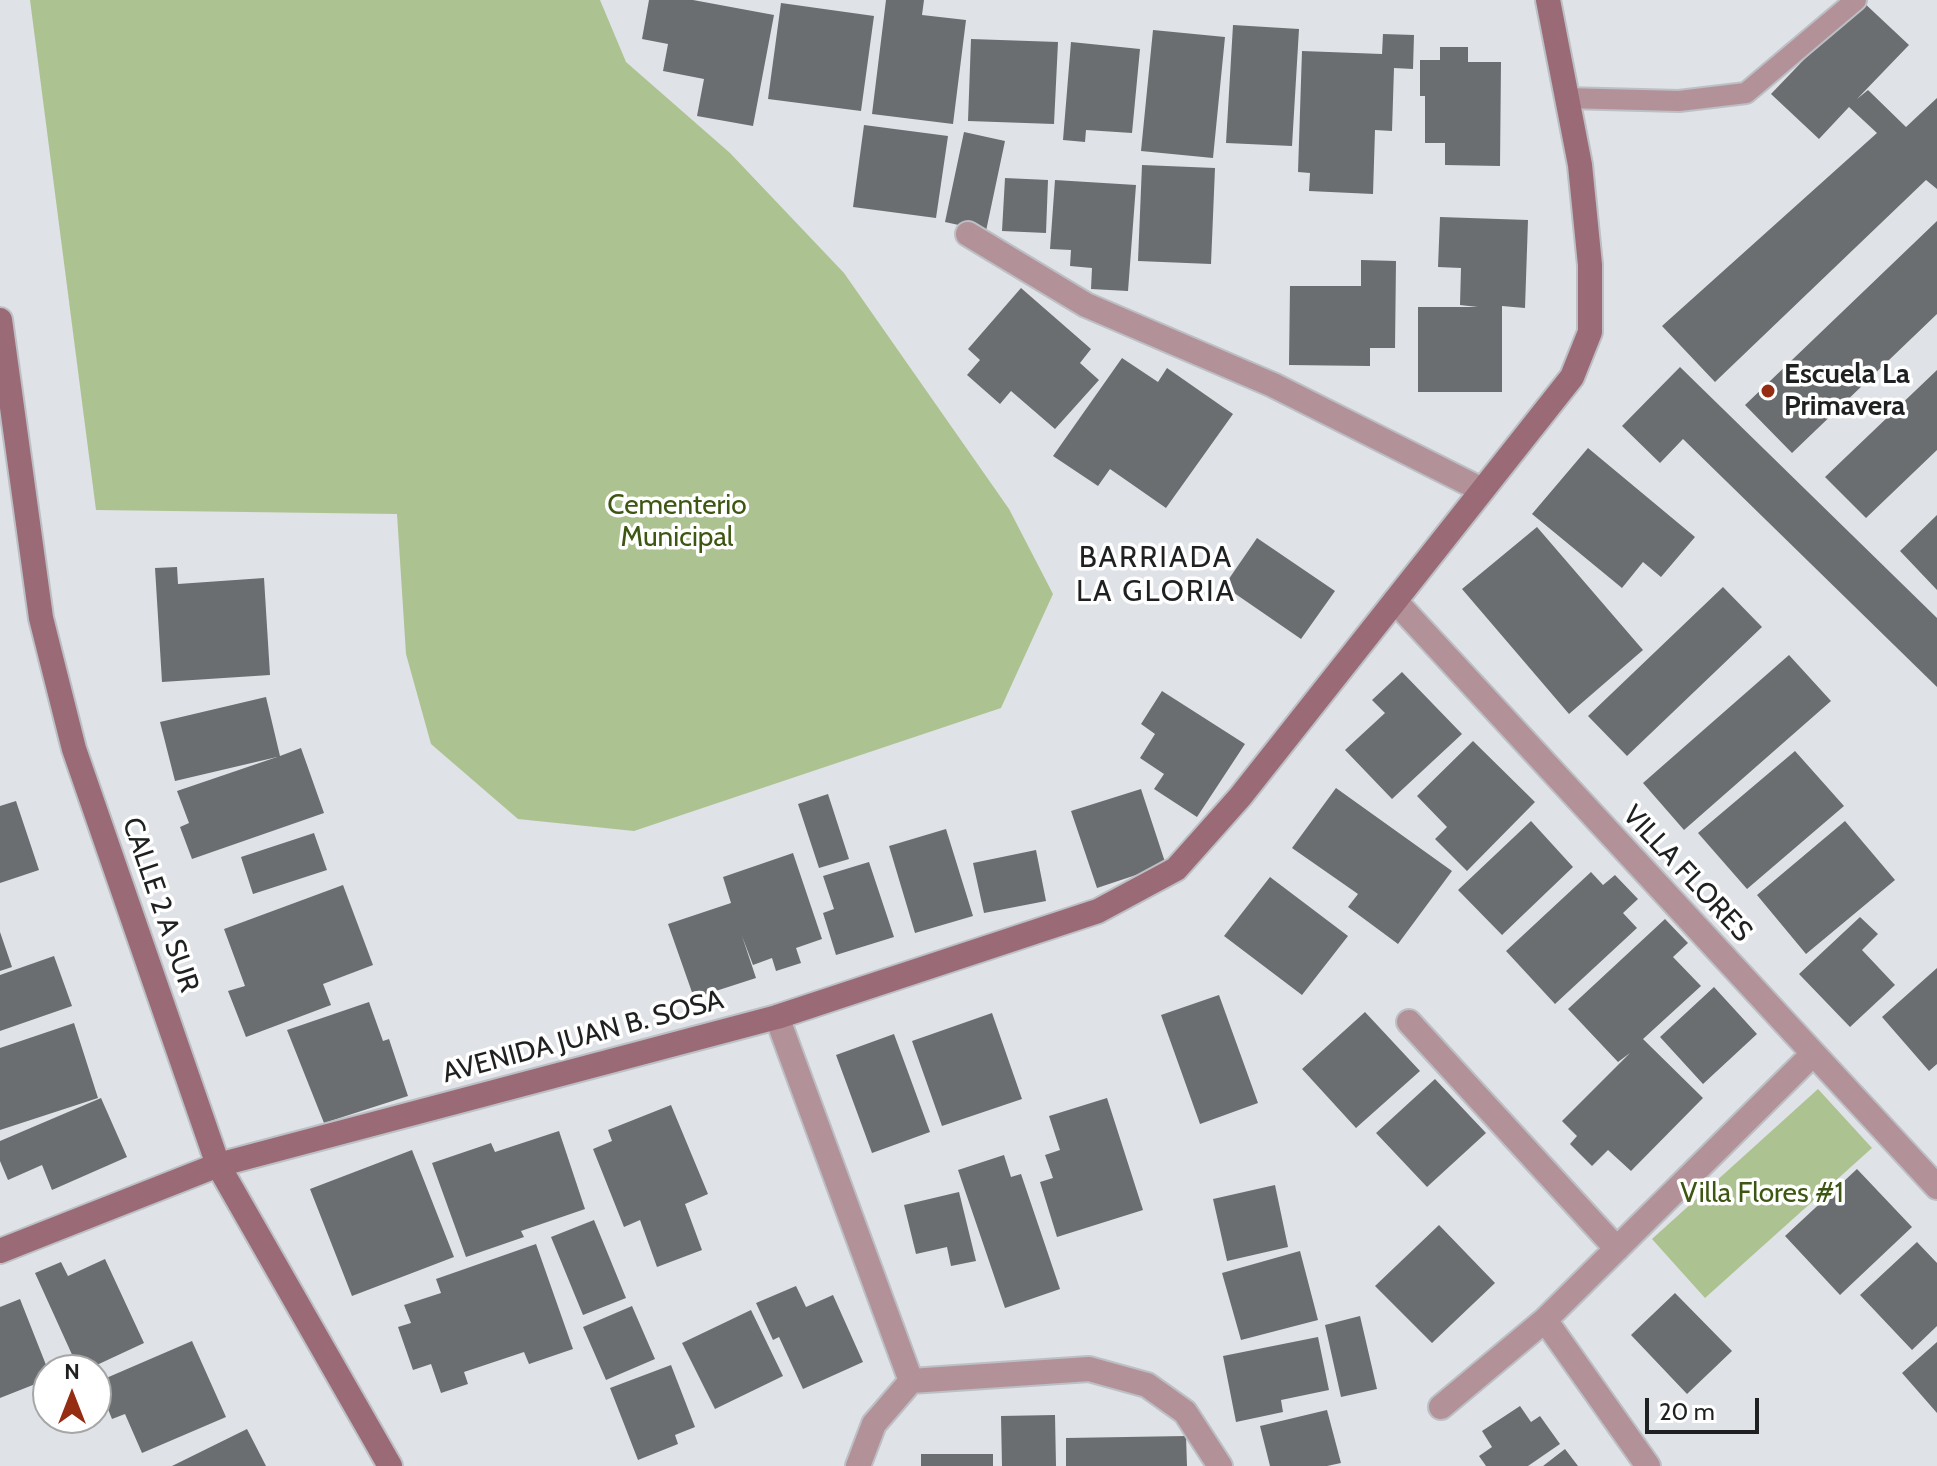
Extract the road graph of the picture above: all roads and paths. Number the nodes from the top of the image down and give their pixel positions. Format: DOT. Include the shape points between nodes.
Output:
graph roads {
  1 [pos="1548,0"];
  2 [pos="1856,0"];
  3 [pos="1566,98"];
  4 [pos="968,234"];
  5 [pos="0,320"];
  6 [pos="1482,490"];
  7 [pos="1395,601"];
  8 [pos="777,1017"];
  9 [pos="1409,1022"];
  10 [pos="1812,1055"];
  11 [pos="218,1165"];
  12 [pos="1937,1187"];
  13 [pos="1617,1249"];
  14 [pos="0,1251"];
  15 [pos="1545,1320"];
  16 [pos="911,1381"];
  17 [pos="1441,1407"];
  18 [pos="390,1466"];
  19 [pos="858,1466"];
  20 [pos="1220,1466"];
  21 [pos="1648,1466"];
  1 -- 3 [label="street"];
  2 -- 3 [label="lane" via="1746,93 1679,101"];
  3 -- 6 [label="street" via="1580,165 1590,265 1590,332 1572,377"];
  4 -- 6 [label="street" via="1086,305 1273,385"];
  5 -- 11 [label="street, CALLE 2 A SUR" via="41,618 74,749"];
  6 -- 7 [label="street"];
  7 -- 8 [label="street, AVENIDA JUAN B. SOSA" via="1176,869 1098,911"];
  7 -- 10 [label="street, VILLA FLORES"];
  8 -- 11 [label="street, AVENIDA JUAN B. SOSA"];
  8 -- 16 [label="street"];
  9 -- 13 [label="street"];
  10 -- 12 [label="street, VILLA FLORES"];
  10 -- 13 [label="street"];
  11 -- 14 [label="street, AVENIDA JUAN B. SOSA"];
  11 -- 18 [label="street, CALLE 2 A SUR"];
  13 -- 15 [label="street"];
  15 -- 17 [label="street"];
  15 -- 21 [label="street"];
  16 -- 19 [label="street" via="874,1424"];
  16 -- 20 [label="street" via="1089,1369 1147,1385 1185,1412"];
}
